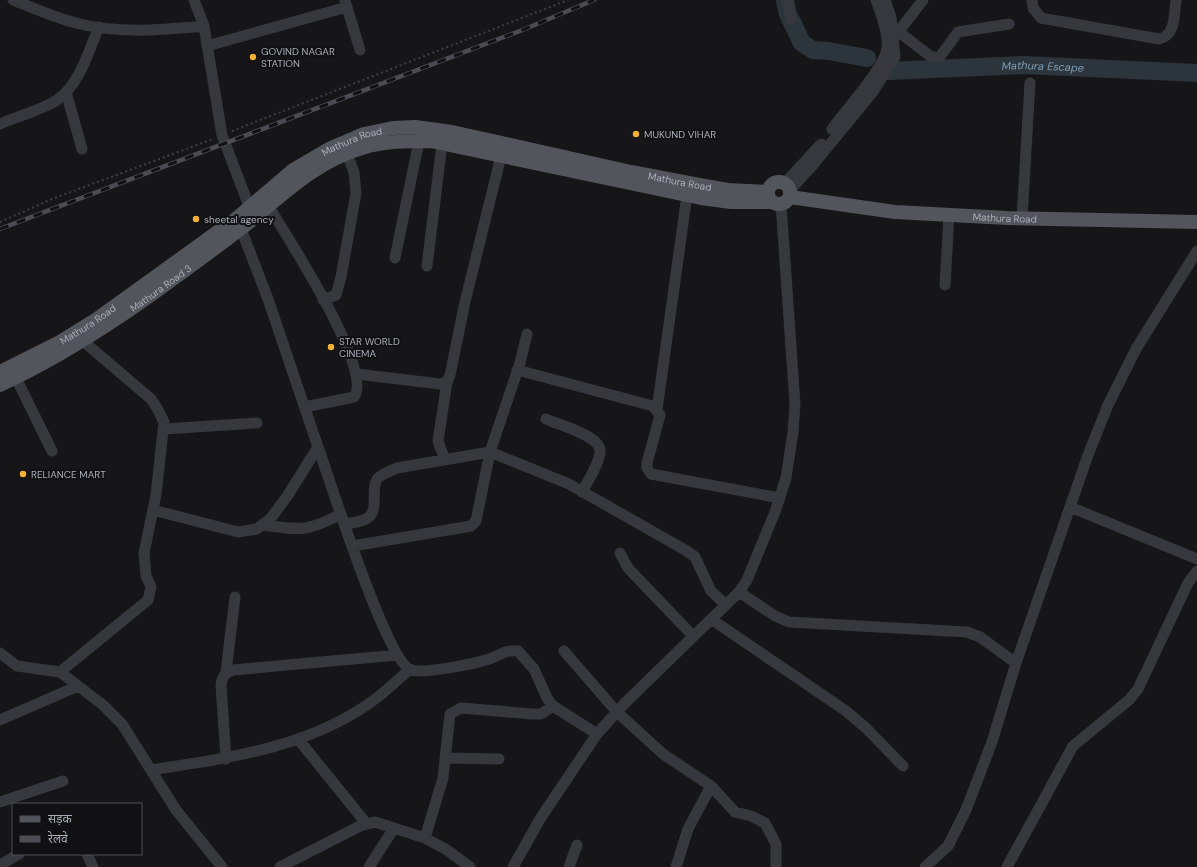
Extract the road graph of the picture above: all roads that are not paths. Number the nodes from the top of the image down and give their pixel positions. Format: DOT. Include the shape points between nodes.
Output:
graph roads {
  1 [pos="13,0"];
  2 [pos="194,0"];
  3 [pos="788,0"];
  4 [pos="876,0"];
  5 [pos="885,0"];
  6 [pos="923,0"];
  7 [pos="1032,0"];
  8 [pos="1176,0"];
  9 [pos="346,3"];
  10 [pos="791,19"];
  11 [pos="1009,24"];
  12 [pos="204,26"];
  13 [pos="100,27"];
  14 [pos="896,35"];
  15 [pos="207,46"];
  16 [pos="360,50"];
  17 [pos="1030,84"];
  18 [pos="66,92"];
  19 [pos="0,124"];
  20 [pos="419,141"];
  21 [pos="442,144"];
  22 [pos="82,149"];
  23 [pos="347,154"];
  24 [pos="501,156"];
  25 [pos="616,175"];
  26 [pos="687,195"];
  27 [pos="781,195"];
  28 [pos="268,205"];
  29 [pos="252,213"];
  30 [pos="949,215"];
  31 [pos="1022,218"];
  32 [pos="1197,222"];
  33 [pos="239,223"];
  34 [pos="1197,251"];
  35 [pos="395,258"];
  36 [pos="427,266"];
  37 [pos="944,285"];
  38 [pos="323,300"];
  39 [pos="527,334"];
  40 [pos="83,341"];
  41 [pos="517,370"];
  42 [pos="0,372"];
  43 [pos="357,374"];
  44 [pos="16,378"];
  45 [pos="446,382"];
  46 [pos="0,385"];
  47 [pos="305,407"];
  48 [pos="657,410"];
  49 [pos="546,419"];
  50 [pos="257,423"];
  51 [pos="164,429"];
  52 [pos="318,446"];
  53 [pos="52,451"];
  54 [pos="490,452"];
  55 [pos="445,460"];
  56 [pos="582,492"];
  57 [pos="780,498"];
  58 [pos="1070,507"];
  59 [pos="153,510"];
  60 [pos="343,519"];
  61 [pos="263,525"];
  62 [pos="353,546"];
  63 [pos="620,553"];
  64 [pos="1197,559"];
  65 [pos="1197,571"];
  66 [pos="738,592"];
  67 [pos="235,597"];
  68 [pos="726,605"];
  69 [pos="711,619"];
  70 [pos="693,636"];
  71 [pos="564,651"];
  72 [pos="0,653"];
  73 [pos="398,655"];
  74 [pos="1016,663"];
  75 [pos="410,669"];
  76 [pos="60,672"];
  77 [pos="226,672"];
  78 [pos="78,686"];
  79 [pos="553,706"];
  80 [pos="617,712"];
  81 [pos="0,720"];
  82 [pos="597,734"];
  83 [pos="298,739"];
  84 [pos="446,758"];
  85 [pos="226,759"];
  86 [pos="499,759"];
  87 [pos="903,766"];
  88 [pos="151,770"];
  89 [pos="63,781"];
  90 [pos="711,786"];
  91 [pos="0,802"];
  92 [pos="366,823"];
  93 [pos="394,828"];
  94 [pos="425,838"];
  95 [pos="577,845"];
  96 [pos="17,855"];
  97 [pos="87,855"];
  98 [pos="0,865"];
  99 [pos="93,867"];
  100 [pos="222,867"];
  101 [pos="280,867"];
  102 [pos="369,867"];
  103 [pos="470,867"];
  104 [pos="513,867"];
  105 [pos="569,867"];
  106 [pos="676,867"];
  107 [pos="776,867"];
  108 [pos="925,867"];
  109 [pos="1007,867"];
  1 -- 13 [label="street" via="75,23"];
  2 -- 12 [label="street"];
  3 -- 10 [label="street"];
  4 -- 27 [label="street" via="883,18 887,47 882,61"];
  5 -- 14 [label="street"];
  6 -- 14 [label="street"];
  7 -- 8 [label="street" via="1032,8 1041,18 1159,39 1172,30"];
  9 -- 15 [label="street"];
  9 -- 16 [label="street"];
  11 -- 14 [label="street" via="958,32 939,58 930,56"];
  12 -- 13 [label="street" via="117,31"];
  12 -- 15 [label="street"];
  13 -- 18 [label="street" via="74,82"];
  14 -- 27 [label="street" via="895,57 872,93 812,166"];
  15 -- 29 [label="street" via="222,135"];
  17 -- 31 [label="street"];
  18 -- 19 [label="street" via="55,101"];
  18 -- 22 [label="street"];
  20 -- 21 [label="main road, Mathura Road"];
  20 -- 23 [label="main road, Mathura Road" via="396,141 361,148"];
  20 -- 35 [label="street"];
  21 -- 24 [label="main road, Mathura Road"];
  21 -- 36 [label="street"];
  23 -- 28 [label="main road, Mathura Road" via="303,178"];
  23 -- 38 [label="street" via="354,172 356,193 336,295"];
  24 -- 25 [label="main road, Mathura Road"];
  24 -- 45 [label="street"];
  25 -- 26 [label="main road, Mathura Road"];
  25 -- 27 [label="main road, Mathura Road"];
  25 -- 29 [label="main road, Mathura Road" via="452,132 415,127 393,128 364,134 329,149 293,170"];
  26 -- 27 [label="main road, Mathura Road" via="731,202"];
  26 -- 48 [label="street"];
  27 -- 30 [label="main road, Mathura Road" via="895,212"];
  27 -- 57 [label="street" via="795,404 786,478"];
  28 -- 29 [label="main road, Mathura Road"];
  28 -- 38 [label="street"];
  29 -- 33 [label="main road, Mathura Road 3"];
  30 -- 31 [label="main road, Mathura Road"];
  30 -- 37 [label="street"];
  31 -- 32 [label="main road, Mathura Road"];
  33 -- 40 [label="main road, Mathura Road 3" via="140,302"];
  33 -- 42 [label="main road, Mathura Road" via="97,319 60,342"];
  33 -- 47 [label="street"];
  34 -- 58 [label="street" via="1121,377 1088,455"];
  38 -- 43 [label="street" via="342,333"];
  39 -- 41 [label="street"];
  40 -- 44 [label="main road, Mathura Road 3"];
  40 -- 51 [label="street" via="151,399 161,415"];
  41 -- 48 [label="street" via="653,406"];
  41 -- 54 [label="street"];
  43 -- 45 [label="street" via="440,384"];
  43 -- 47 [label="street" via="359,386 354,397"];
  44 -- 46 [label="main road, Mathura Road 3"];
  44 -- 53 [label="street"];
  45 -- 55 [label="street" via="438,441"];
  47 -- 52 [label="street"];
  48 -- 57 [label="street" via="659,421 647,463 650,474"];
  49 -- 56 [label="street" via="593,438 598,444 601,451"];
  50 -- 51 [label="street"];
  51 -- 59 [label="street"];
  52 -- 60 [label="street"];
  52 -- 61 [label="street" via="288,496"];
  54 -- 55 [label="street"];
  54 -- 56 [label="street" via="569,484"];
  54 -- 62 [label="street" via="476,521 471,526"];
  55 -- 60 [label="street" via="397,468 385,473 377,479 372,514 367,519"];
  56 -- 68 [label="street" via="695,557 711,591"];
  57 -- 66 [label="street" via="747,580"];
  58 -- 64 [label="street"];
  58 -- 74 [label="street"];
  59 -- 61 [label="street" via="238,532 249,531"];
  59 -- 76 [label="street" via="144,553 146,576 151,587 148,600"];
  60 -- 61 [label="street" via="307,529"];
  60 -- 62 [label="street"];
  62 -- 73 [label="street" via="373,605"];
  63 -- 70 [label="street" via="628,568"];
  65 -- 109 [label="street" via="1188,583 1138,689 1129,700 1073,746"];
  66 -- 68 [label="street"];
  66 -- 74 [label="street" via="789,622 967,632 984,640"];
  67 -- 77 [label="street"];
  68 -- 69 [label="street"];
  69 -- 70 [label="street"];
  69 -- 87 [label="street" via="846,711"];
  70 -- 80 [label="street"];
  71 -- 80 [label="street"];
  72 -- 76 [label="street" via="17,666"];
  73 -- 75 [label="street"];
  73 -- 77 [label="street"];
  74 -- 108 [label="street" via="992,742 958,830 948,846"];
  75 -- 79 [label="street" via="421,671 455,666 490,659 505,652 518,651 534,669"];
  75 -- 83 [label="street" via="377,698 346,717"];
  76 -- 78 [label="street"];
  77 -- 85 [label="street" via="220,685"];
  78 -- 81 [label="street"];
  78 -- 88 [label="street" via="114,714"];
  79 -- 82 [label="street"];
  79 -- 84 [label="street" via="541,714 461,708 456,710 450,714 448,721"];
  80 -- 82 [label="street"];
  80 -- 90 [label="street" via="663,754"];
  82 -- 104 [label="street" via="540,819"];
  83 -- 85 [label="street"];
  83 -- 92 [label="street"];
  84 -- 86 [label="street"];
  84 -- 94 [label="street" via="443,778"];
  85 -- 88 [label="street"];
  88 -- 100 [label="street" via="176,810"];
  89 -- 91 [label="street"];
  90 -- 106 [label="street" via="688,829"];
  90 -- 107 [label="street" via="735,812 765,823 776,844"];
  92 -- 93 [label="street" via="375,822"];
  92 -- 101 [label="street"];
  93 -- 94 [label="street"];
  93 -- 102 [label="street"];
  94 -- 103 [label="street"];
  95 -- 105 [label="street"];
  96 -- 98 [label="street"];
  97 -- 99 [label="street"];
}
